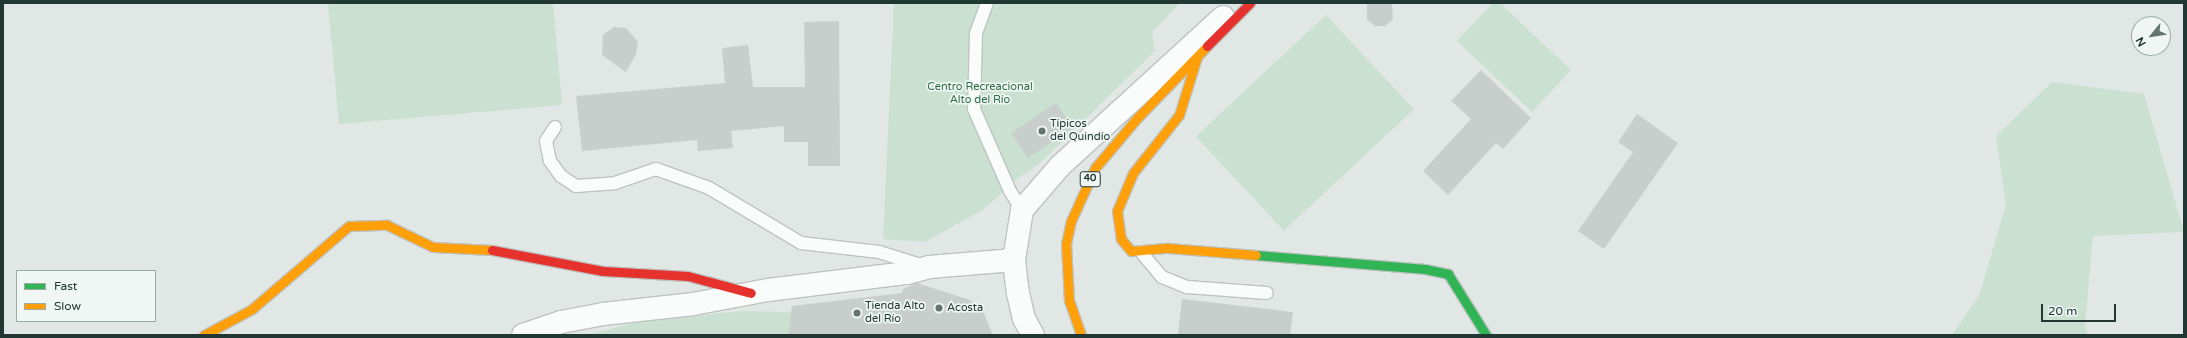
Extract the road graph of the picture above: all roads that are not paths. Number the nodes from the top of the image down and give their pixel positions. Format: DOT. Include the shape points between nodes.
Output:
graph roads {
  1 [pos="987,3"];
  2 [pos="1238,3"];
  3 [pos="1250,3"];
  4 [pos="1197,57"];
  5 [pos="555,127"];
  6 [pos="1022,210"];
  7 [pos="1141,252"];
  8 [pos="1014,260"];
  9 [pos="929,267"];
  10 [pos="751,293"];
  11 [pos="1267,293"];
  12 [pos="204,335"];
  13 [pos="523,335"];
  14 [pos="1033,335"];
  15 [pos="1081,335"];
  16 [pos="1486,335"];
  1 -- 6 [label="lane" via="976,34 974,109 1010,191"];
  2 -- 6 [label="street" via="1060,166"];
  3 -- 4 [label="street, 40"];
  4 -- 7 [label="street" via="1179,115 1133,173 1118,211 1121,239 1131,251"];
  4 -- 15 [label="street, 40" via="1095,168 1071,220 1066,244 1065,274 1070,301"];
  5 -- 9 [label="lane" via="546,141 550,161 561,176 576,186 615,183 656,169 709,188 801,243 879,252"];
  6 -- 8 [label="street"];
  7 -- 11 [label="lane" via="1162,277 1187,287"];
  7 -- 16 [label="street" via="1168,248 1425,269 1448,274"];
  8 -- 9 [label="street"];
  8 -- 14 [label="street" via="1024,319"];
  9 -- 10 [label="street" via="907,273"];
  10 -- 12 [label="street" via="688,276 603,271 477,247 433,247 387,225 349,226 252,310"];
  10 -- 13 [label="street" via="694,304 603,314 561,322"];
}
